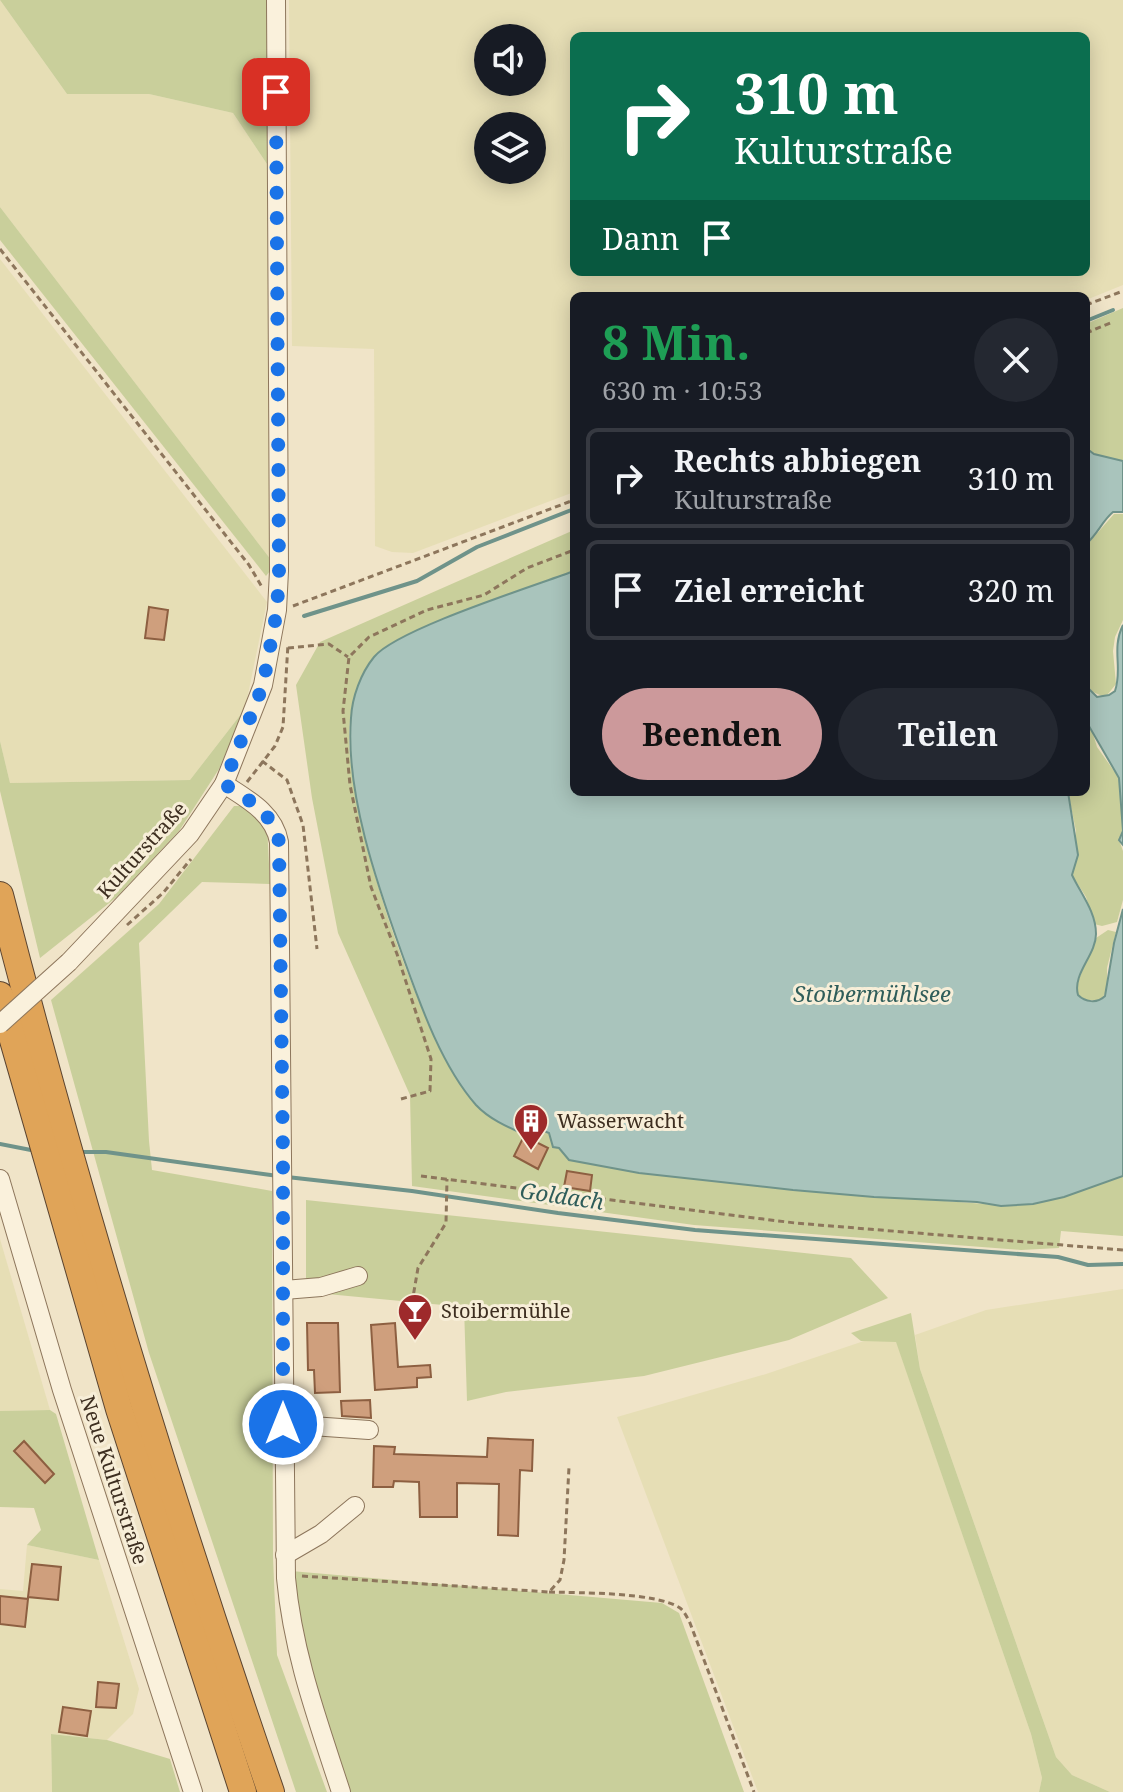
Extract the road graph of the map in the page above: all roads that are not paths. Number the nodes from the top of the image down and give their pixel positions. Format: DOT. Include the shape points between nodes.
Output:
graph roads {
  1 [pos="276,0"];
  2 [pos="231,788"];
  3 [pos="0,895"];
  4 [pos="0,995"];
  5 [pos="0,1024"];
  6 [pos="53,1139"];
  7 [pos="61,1167"];
  8 [pos="0,1179"];
  9 [pos="358,1276"];
  10 [pos="284,1290"];
  11 [pos="283,1424"];
  12 [pos="369,1430"];
  13 [pos="355,1506"];
  14 [pos="285,1555"];
  15 [pos="193,1792"];
  16 [pos="243,1792"];
  17 [pos="271,1792"];
  18 [pos="341,1792"];
  1 -- 2 [label="street, Kulturstraße" via="277,610 263,685"];
  2 -- 5 [label="street, Kulturstraße, bridge" via="69,962"];
  2 -- 10 [label="street" via="271,820 279,842"];
  3 -- 6 [label="highway"];
  4 -- 6 [label="highway"];
  6 -- 7 [label="highway"];
  7 -- 16 [label="highway" via="123,1424"];
  7 -- 17 [label="highway"];
  8 -- 15 [label="street, Neue Kulturstraße" via="62,1390"];
  9 -- 10 [label="street"];
  10 -- 11 [label="street"];
  11 -- 12 [label="street"];
  11 -- 14 [label="street"];
  13 -- 14 [label="street"];
  14 -- 18 [label="street" via="302,1675"];
}
